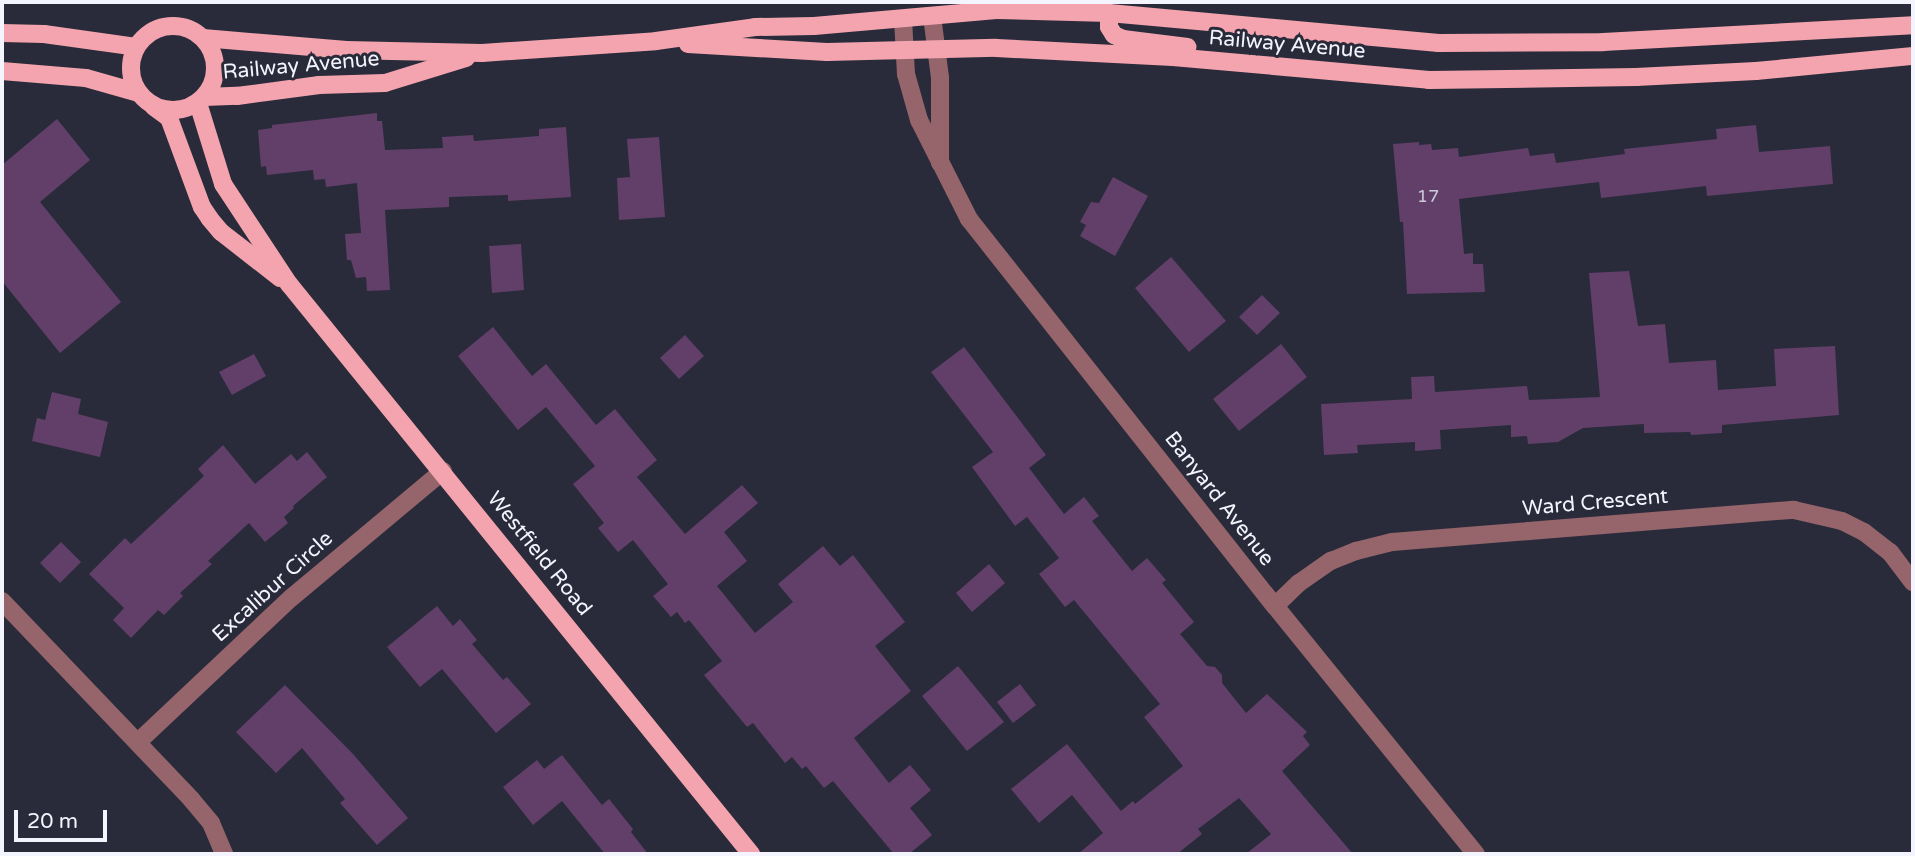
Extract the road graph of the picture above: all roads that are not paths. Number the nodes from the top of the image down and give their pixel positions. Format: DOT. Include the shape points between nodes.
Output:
graph roads {
  1 [pos="1109,13"];
  2 [pos="932,16"];
  3 [pos="903,19"];
  4 [pos="1913,25"];
  5 [pos="2,33"];
  6 [pos="203,38"];
  7 [pos="656,41"];
  8 [pos="136,47"];
  9 [pos="937,49"];
  10 [pos="904,50"];
  11 [pos="482,53"];
  12 [pos="1913,56"];
  13 [pos="1270,65"];
  14 [pos="2,71"];
  15 [pos="145,99"];
  16 [pos="201,100"];
  17 [pos="940,163"];
  18 [pos="289,285"];
  19 [pos="443,471"];
  20 [pos="1913,582"];
  21 [pos="2,601"];
  22 [pos="1275,606"];
  23 [pos="138,742"];
  24 [pos="224,854"];
  25 [pos="751,854"];
  26 [pos="1476,854"];
  1 -- 2 [label="main road, Railway Avenue" via="996,10"];
  1 -- 4 [label="main road, Railway Avenue" via="1439,43 1603,42"];
  1 -- 13 [label="main road" via="1109,27 1123,39 1200,48"];
  2 -- 3 [label="main road, Railway Avenue"];
  2 -- 9 [label="street, Banyard Avenue"];
  3 -- 7 [label="main road, Railway Avenue" via="755,27"];
  3 -- 10 [label="street, Banyard Avenue"];
  5 -- 8 [label="main road"];
  6 -- 8 [label="main road" via="192,30 167,26"];
  6 -- 11 [label="main road, Railway Avenue" via="346,50"];
  6 -- 16 [label="main road" via="215,67 211,88"];
  7 -- 10 [label="main road, Railway Avenue" via="762,50"];
  7 -- 11 [label="main road, Railway Avenue"];
  8 -- 15 [label="main road" via="131,70"];
  9 -- 10 [label="main road, Railway Avenue"];
  9 -- 13 [label="main road, Railway Avenue" via="996,48"];
  9 -- 17 [label="street, Banyard Avenue"];
  10 -- 17 [label="street, Banyard Avenue" via="919,120"];
  11 -- 16 [label="main road, Railway Avenue" via="385,83 319,85"];
  12 -- 13 [label="main road, Railway Avenue" via="1756,71 1429,80"];
  14 -- 15 [label="main road" via="86,78"];
  15 -- 16 [label="main road" via="180,110"];
  15 -- 18 [label="main road, Westfield Road" via="169,118 210,219"];
  16 -- 18 [label="main road, Westfield Road" via="223,184"];
  17 -- 22 [label="street, Banyard Avenue" via="969,219"];
  18 -- 19 [label="main road, Westfield Road"];
  19 -- 23 [label="street, Excalibur Circle" via="291,598"];
  19 -- 25 [label="main road, Westfield Road"];
  20 -- 22 [label="street, Ward Crescent" via="1890,552 1864,532 1821,514 1794,510 1392,542 1331,561"];
  21 -- 23 [label="street"];
  22 -- 26 [label="street, Banyard Avenue"];
  23 -- 24 [label="street" via="211,823"];
}
